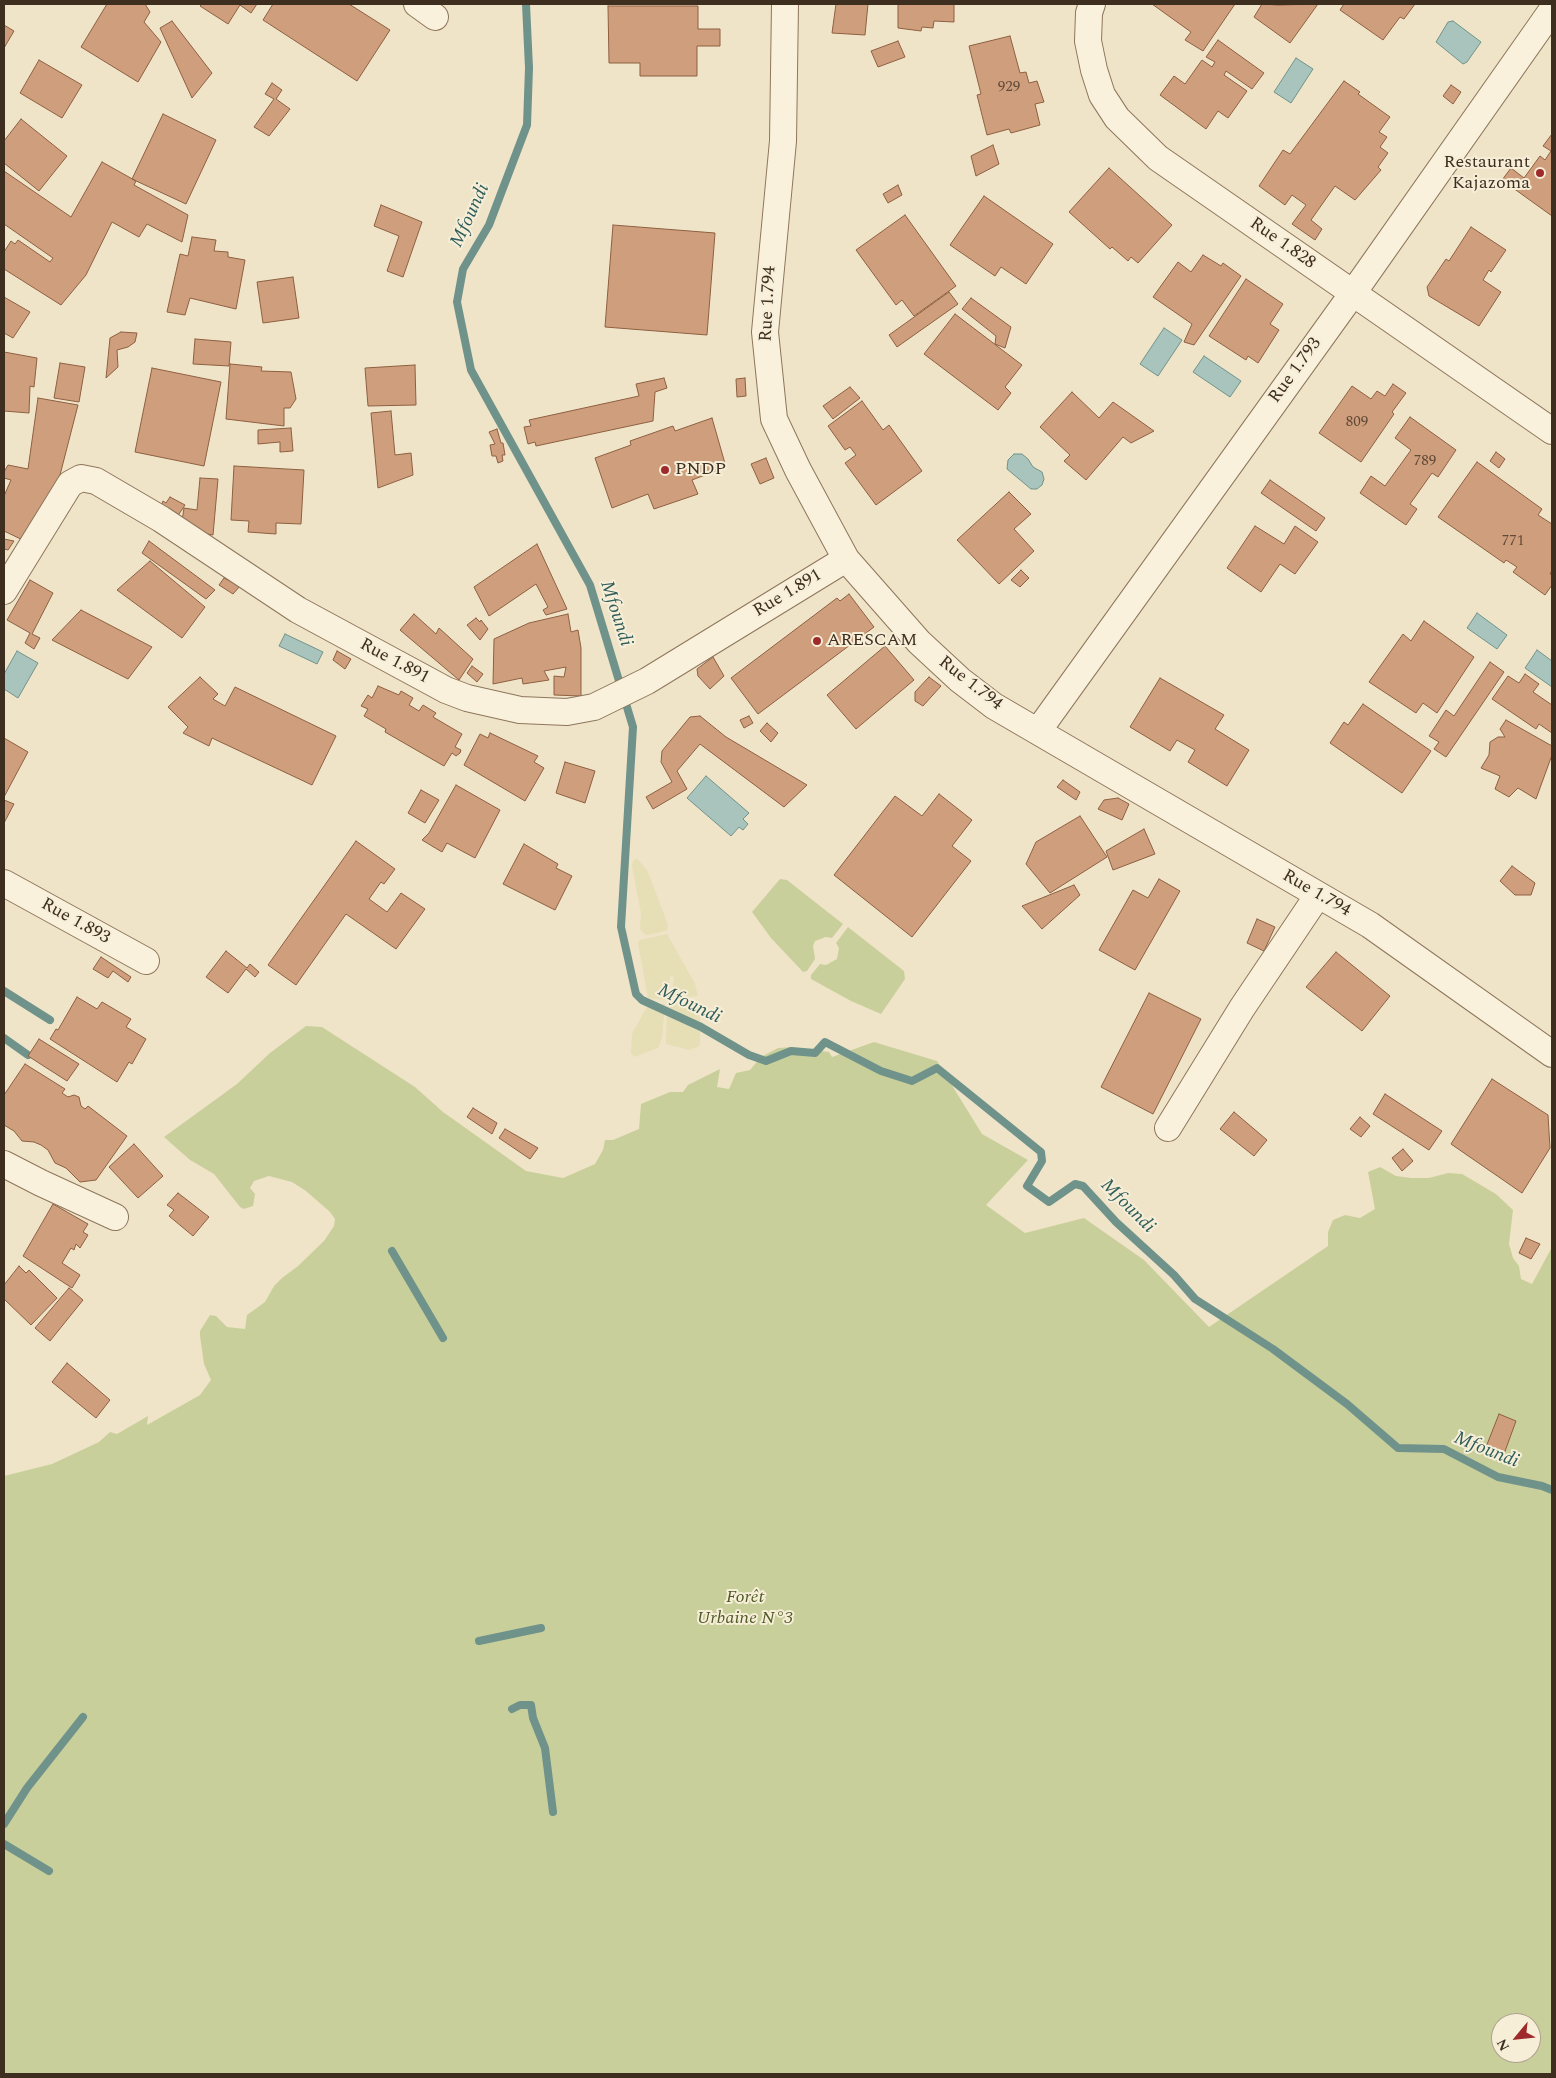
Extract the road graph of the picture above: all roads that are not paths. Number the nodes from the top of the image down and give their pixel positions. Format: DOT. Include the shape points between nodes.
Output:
graph roads {
  1 [pos="785,4"];
  2 [pos="1092,4"];
  3 [pos="1552,10"];
  4 [pos="1353,293"];
  5 [pos="1552,431"];
  6 [pos="846,559"];
  7 [pos="4,591"];
  8 [pos="1038,731"];
  9 [pos="4,883"];
  10 [pos="1318,895"];
  11 [pos="146,961"];
  12 [pos="1552,1054"];
  13 [pos="1168,1128"];
  14 [pos="4,1164"];
  15 [pos="115,1217"];
  1 -- 6 [label="street, Rue 1.794" via="783,141 765,332 774,419"];
  2 -- 4 [label="street, Rue 1.828" via="1088,41 1094,70 1102,95 1117,118 1158,158"];
  3 -- 4 [label="street, Rue 1.793"];
  4 -- 5 [label="street, Rue 1.828"];
  4 -- 8 [label="street, Rue 1.793"];
  6 -- 7 [label="street, Rue 1.891" via="647,681 594,707 567,712 520,710 446,690 298,610 161,519 96,481 81,478 70,484"];
  6 -- 8 [label="street, Rue 1.794" via="919,642 960,680 994,706"];
  8 -- 10 [label="street, Rue 1.794"];
  9 -- 11 [label="street, Rue 1.893"];
  10 -- 12 [label="street, Rue 1.794" via="1370,925"];
  10 -- 13 [label="street" via="1242,1008"];
  14 -- 15 [label="street"];
}
